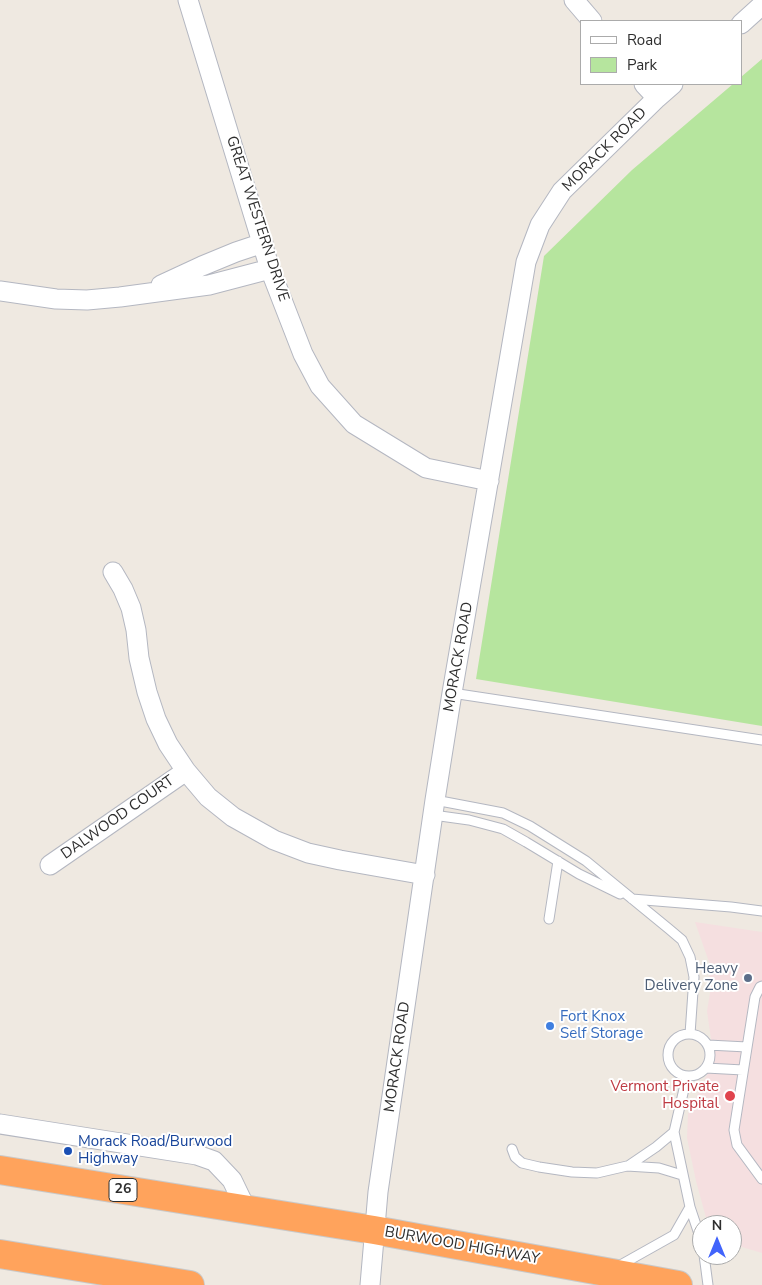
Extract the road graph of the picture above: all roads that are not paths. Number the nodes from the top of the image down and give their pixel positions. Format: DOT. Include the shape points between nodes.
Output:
graph roads {
  1 [pos="188,0"];
  2 [pos="574,0"];
  3 [pos="762,6"];
  4 [pos="591,20"];
  5 [pos="742,23"];
  6 [pos="645,85"];
  7 [pos="672,85"];
  8 [pos="657,98"];
  9 [pos="263,243"];
  10 [pos="270,269"];
  11 [pos="0,291"];
  12 [pos="144,293"];
  13 [pos="489,481"];
  14 [pos="113,572"];
  15 [pos="452,693"];
  16 [pos="762,740"];
  17 [pos="186,771"];
  18 [pos="434,807"];
  19 [pos="558,862"];
  20 [pos="50,865"];
  21 [pos="424,875"];
  22 [pos="632,900"];
  23 [pos="762,911"];
  24 [pos="549,919"];
  25 [pos="762,986"];
  26 [pos="690,1034"];
  27 [pos="708,1045"];
  28 [pos="747,1047"];
  29 [pos="706,1068"];
  30 [pos="743,1070"];
  31 [pos="687,1076"];
  32 [pos="0,1124"];
  33 [pos="674,1132"];
  34 [pos="512,1150"];
  35 [pos="628,1166"];
  36 [pos="0,1170"];
  37 [pos="682,1175"];
  38 [pos="762,1179"];
  39 [pos="690,1207"];
  40 [pos="246,1209"];
  41 [pos="693,1215"];
  42 [pos="374,1230"];
  43 [pos="0,1254"];
  44 [pos="705,1265"];
  45 [pos="609,1272"];
  46 [pos="190,1285"];
  47 [pos="370,1285"];
  48 [pos="678,1285"];
  49 [pos="708,1285"];
  1 -- 9 [label="street, GREAT WESTERN DRIVE"];
  2 -- 4 [label="street"];
  3 -- 5 [label="street"];
  6 -- 8 [label="street"];
  7 -- 8 [label="street, MORACK ROAD"];
  8 -- 13 [label="street, MORACK ROAD" via="562,191 540,225 526,262"];
  9 -- 10 [label="street, GREAT WESTERN DRIVE"];
  9 -- 12 [label="street"];
  10 -- 12 [label="street" via="209,285"];
  10 -- 13 [label="street, GREAT WESTERN DRIVE" via="303,354 320,386 354,424 426,468"];
  11 -- 12 [label="street" via="86,300"];
  13 -- 15 [label="street, MORACK ROAD"];
  14 -- 17 [label="street" via="131,608 139,658 156,720"];
  15 -- 16 [label="lane"];
  15 -- 18 [label="street, MORACK ROAD"];
  17 -- 20 [label="street, DALWOOD COURT"];
  17 -- 21 [label="street" via="208,797 233,817 274,840 340,860"];
  18 -- 19 [label="lane" via="502,829"];
  18 -- 21 [label="street, MORACK ROAD"];
  18 -- 22 [label="lane" via="502,813 530,826 586,862"];
  19 -- 22 [label="lane"];
  19 -- 24 [label="lane"];
  21 -- 42 [label="street, MORACK ROAD"];
  22 -- 23 [label="lane"];
  22 -- 26 [label="lane" via="682,940 690,957 694,977"];
  25 -- 28 [label="lane" via="754,997"];
  26 -- 27 [label="lane"];
  26 -- 31 [label="lane" via="674,1040 668,1053 674,1070"];
  27 -- 28 [label="lane"];
  27 -- 29 [label="lane" via="710,1061"];
  28 -- 30 [label="lane"];
  29 -- 30 [label="lane"];
  29 -- 31 [label="lane" via="694,1076"];
  30 -- 38 [label="lane" via="734,1130 737,1145"];
  31 -- 33 [label="lane"];
  32 -- 40 [label="street" via="214,1161 232,1180"];
  33 -- 35 [label="lane"];
  33 -- 37 [label="lane"];
  34 -- 35 [label="lane" via="522,1162 572,1172 597,1173"];
  35 -- 37 [label="lane" via="659,1168"];
  36 -- 40 [label="highway, BURWOOD HIGHWAY / 26"];
  37 -- 39 [label="lane"];
  39 -- 41 [label="lane"];
  39 -- 45 [label="lane" via="674,1235"];
  40 -- 42 [label="highway, BURWOOD HIGHWAY / 26"];
  42 -- 45 [label="highway, BURWOOD HIGHWAY / 26"];
  42 -- 47 [label="street, MORACK ROAD"];
  43 -- 46 [label="highway"];
  44 -- 49 [label="lane"];
  45 -- 48 [label="highway, BURWOOD HIGHWAY / 26"];
}
